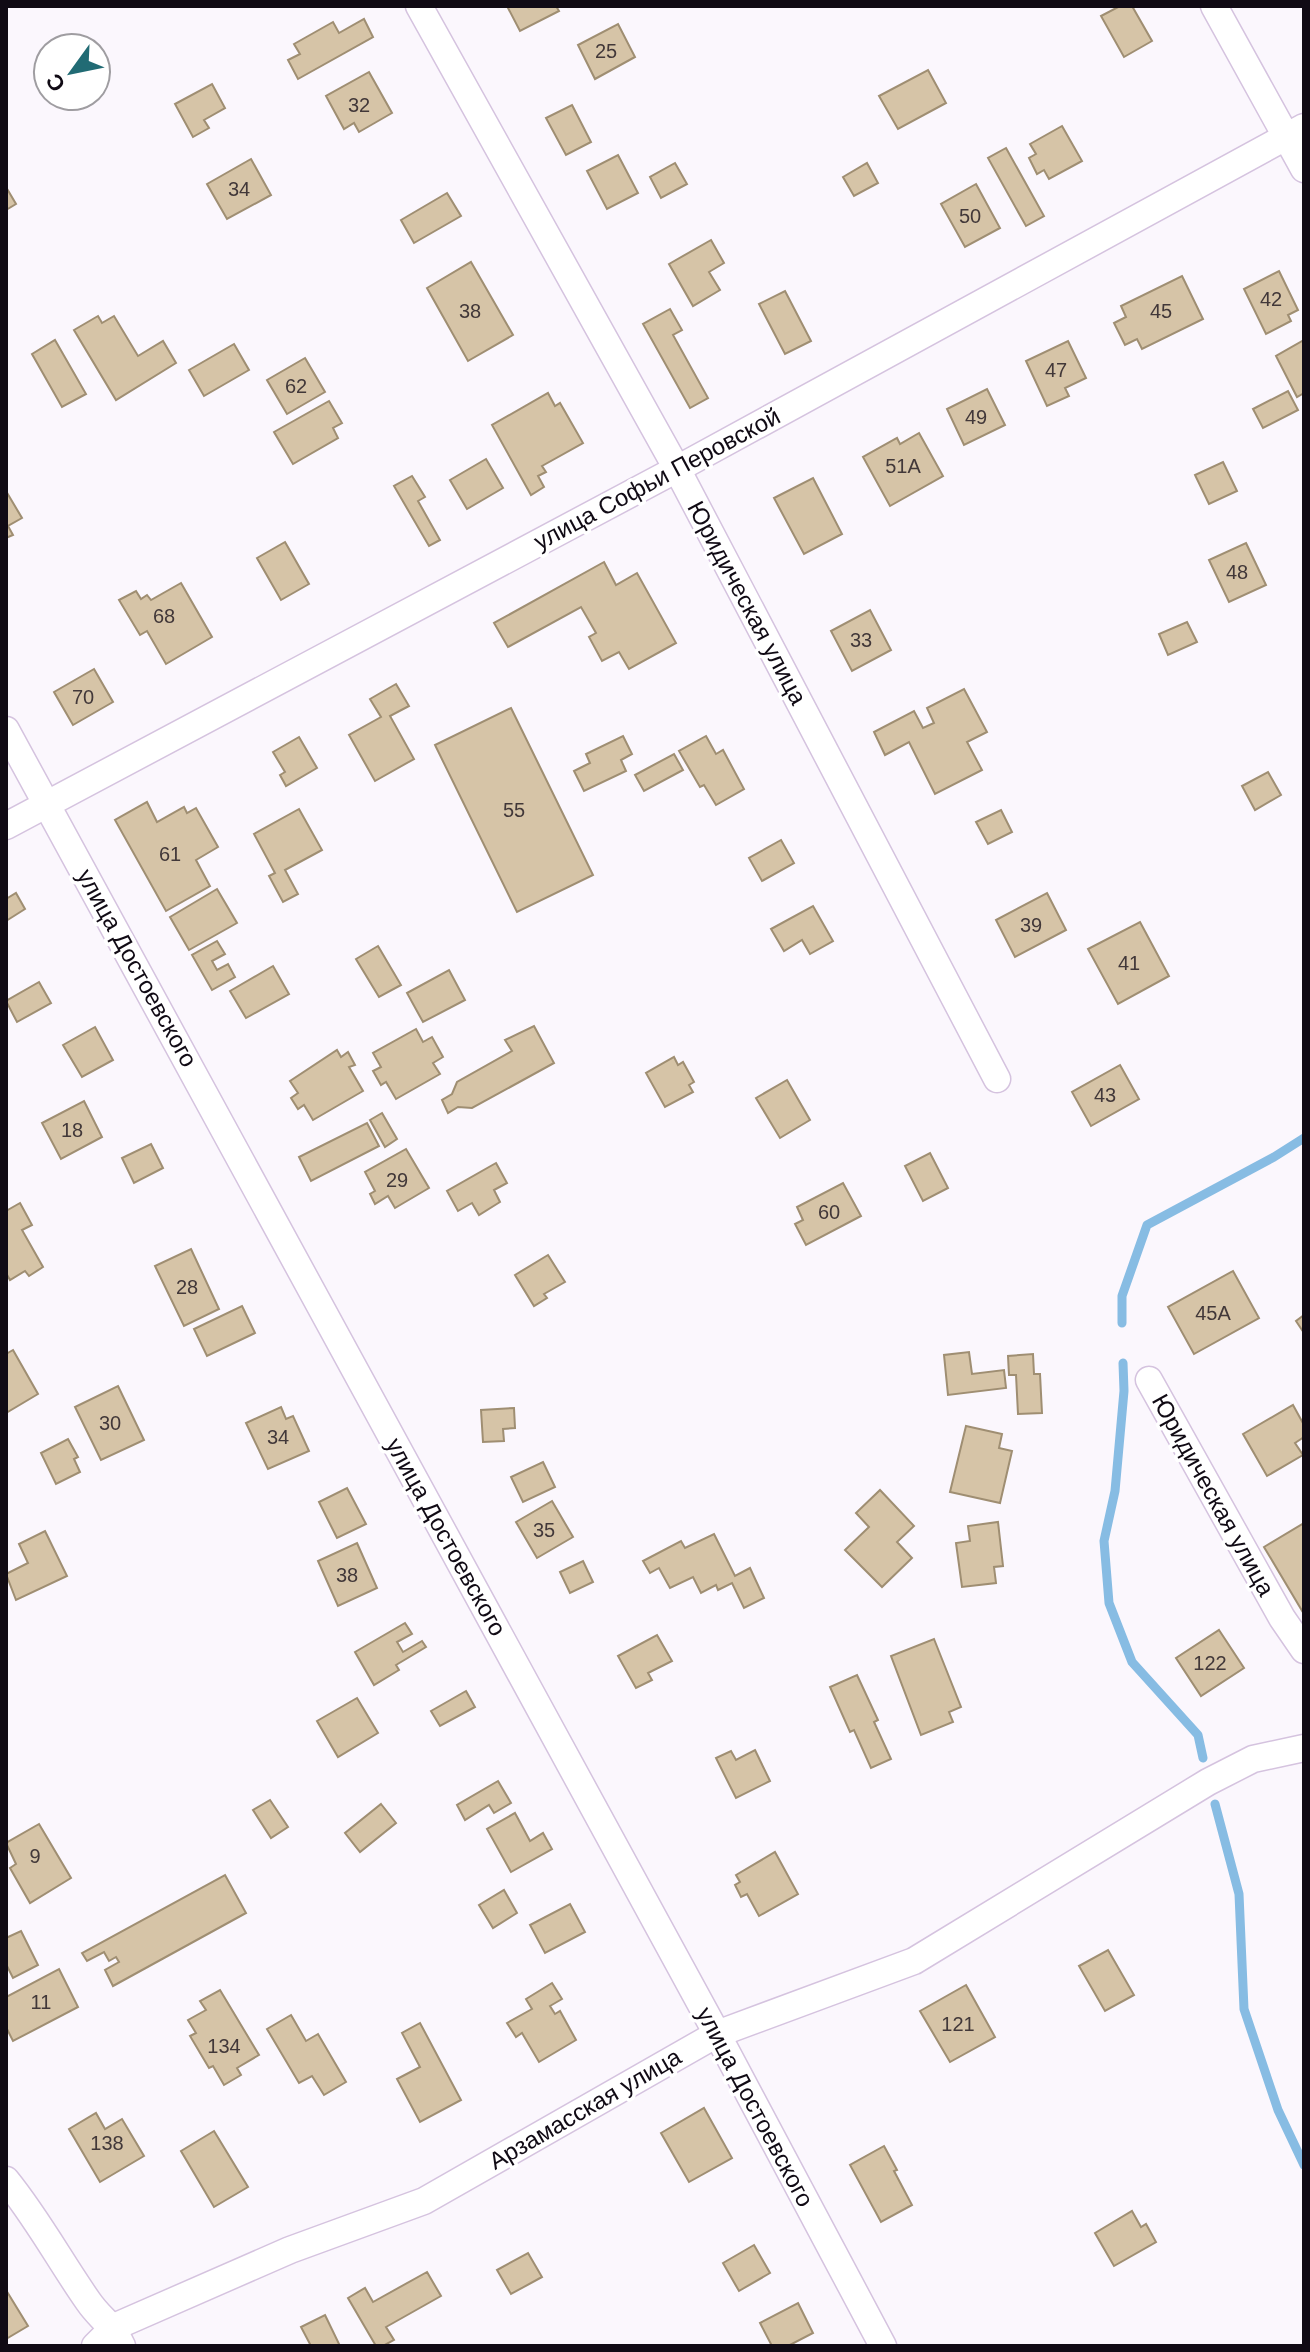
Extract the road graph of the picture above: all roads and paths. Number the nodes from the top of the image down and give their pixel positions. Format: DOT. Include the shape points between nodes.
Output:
graph roads {
  1 [pos="419,6"];
  2 [pos="1214,6"];
  3 [pos="1295,132"];
  4 [pos="1304,169"];
  5 [pos="677,469"];
  6 [pos="6,730"];
  7 [pos="47,804"];
  8 [pos="6,826"];
  9 [pos="997,1079"];
  10 [pos="1149,1380"];
  11 [pos="1304,1650"];
  12 [pos="1304,1748"];
  13 [pos="717,2034"];
  14 [pos="6,2180"];
  15 [pos="111,2340"];
  16 [pos="883,2346"];
  1 -- 5 [label="street, Юридическая улица"];
  2 -- 3 [label="street"];
  3 -- 4 [label="street"];
  3 -- 5 [label="street, улица Софьи Перовской"];
  5 -- 7 [label="street, улица Софьи Перовской"];
  5 -- 9 [label="street, Юридическая улица"];
  6 -- 7 [label="street, улица Достоевского"];
  7 -- 8 [label="street, улица Софьи Перовской"];
  7 -- 13 [label="street, улица Достоевского"];
  10 -- 11 [label="street, Юридическая улица"];
  12 -- 13 [label="street, Арзамасская улица" via="1253,1759 1216,1777 914,1961"];
  13 -- 15 [label="street, Арзамасская улица" via="424,2201 290,2250"];
  13 -- 16 [label="street, улица Достоевского"];
  14 -- 15 [label="street"];
}
